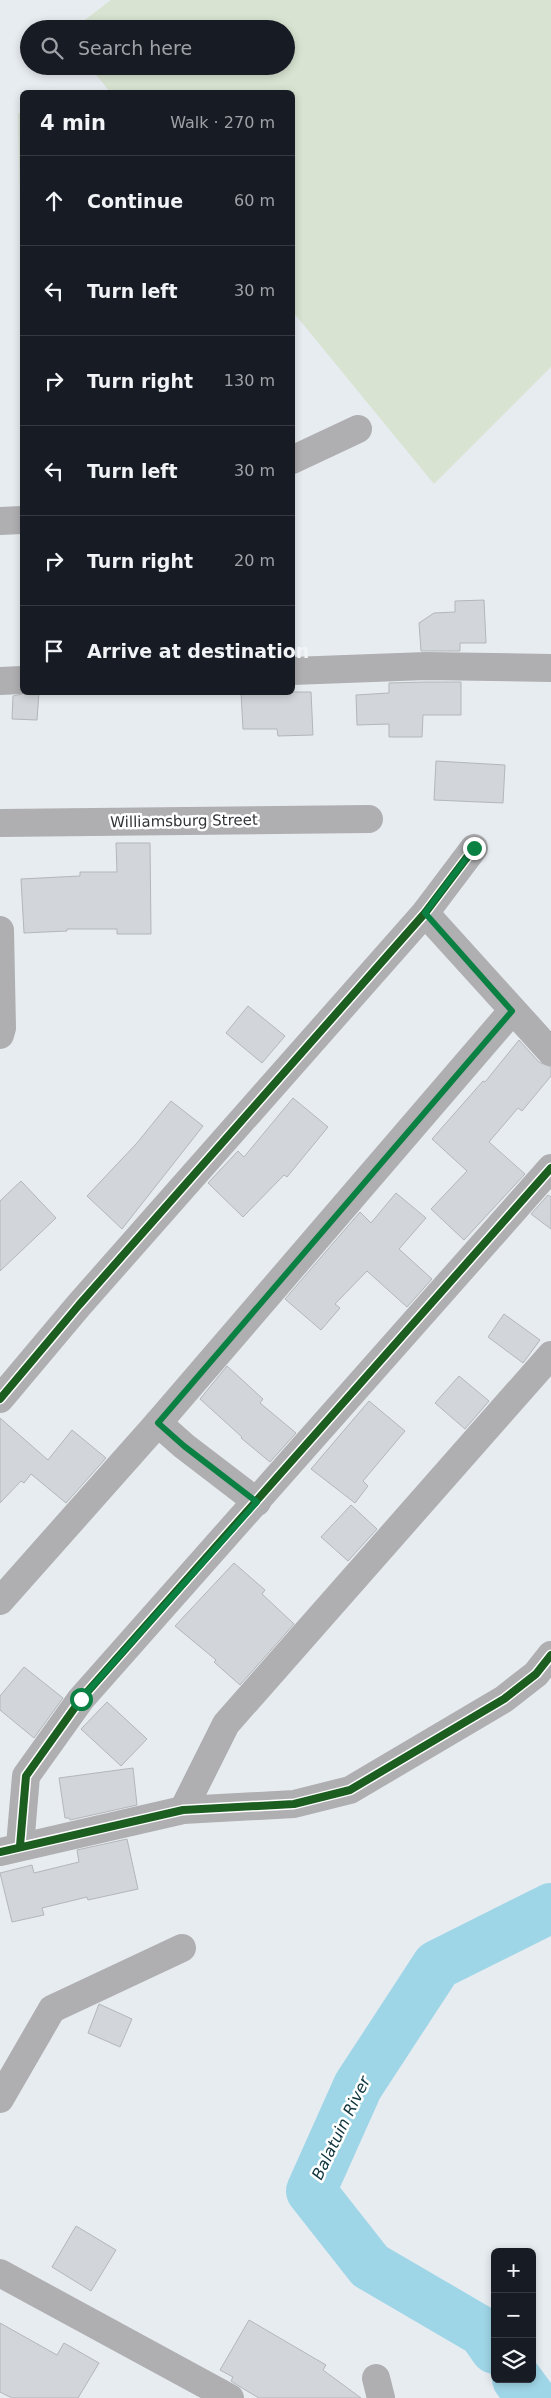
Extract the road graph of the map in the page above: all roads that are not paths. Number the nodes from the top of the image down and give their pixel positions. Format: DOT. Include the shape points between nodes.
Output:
graph roads {
  1 [pos="358,429"];
  2 [pos="295,459"];
  3 [pos="20,520"];
  4 [pos="0,521"];
  5 [pos="551,668"];
  6 [pos="295,670"];
  7 [pos="20,680"];
  8 [pos="0,681"];
  9 [pos="369,819"];
  10 [pos="0,823"];
  11 [pos="474,848"];
  12 [pos="425,913"];
  13 [pos="0,930"];
  14 [pos="512,1011"];
  15 [pos="0,1035"];
  16 [pos="551,1052"];
  17 [pos="551,1168"];
  18 [pos="551,1355"];
  19 [pos="0,1399"];
  20 [pos="158,1423"];
  21 [pos="257,1502"];
  22 [pos="0,1601"];
  23 [pos="551,1655"];
  24 [pos="183,1810"];
  25 [pos="10,1849"];
  26 [pos="182,1948"];
  27 [pos="0,2099"];
  28 [pos="0,2272"];
  29 [pos="230,2398"];
  1 -- 2 [label="street"];
  3 -- 4 [label="street"];
  5 -- 6 [label="street" via="426,666"];
  7 -- 8 [label="street"];
  9 -- 10 [label="street, Williamsburg Street"];
  11 -- 12 [label="street"];
  12 -- 14 [label="street"];
  12 -- 19 [label="street"];
  13 -- 15 [label="street"];
  14 -- 16 [label="street"];
  14 -- 20 [label="street"];
  17 -- 21 [label="street"];
  18 -- 24 [label="street" via="226,1724"];
  20 -- 21 [label="street"];
  20 -- 22 [label="street"];
  21 -- 25 [label="street" via="81,1699 26,1776"];
  23 -- 24 [label="street" via="536,1674 504,1699 350,1790 294,1804"];
  24 -- 25 [label="street"];
  26 -- 27 [label="street" via="52,2009"];
  28 -- 29 [label="street"];
}
